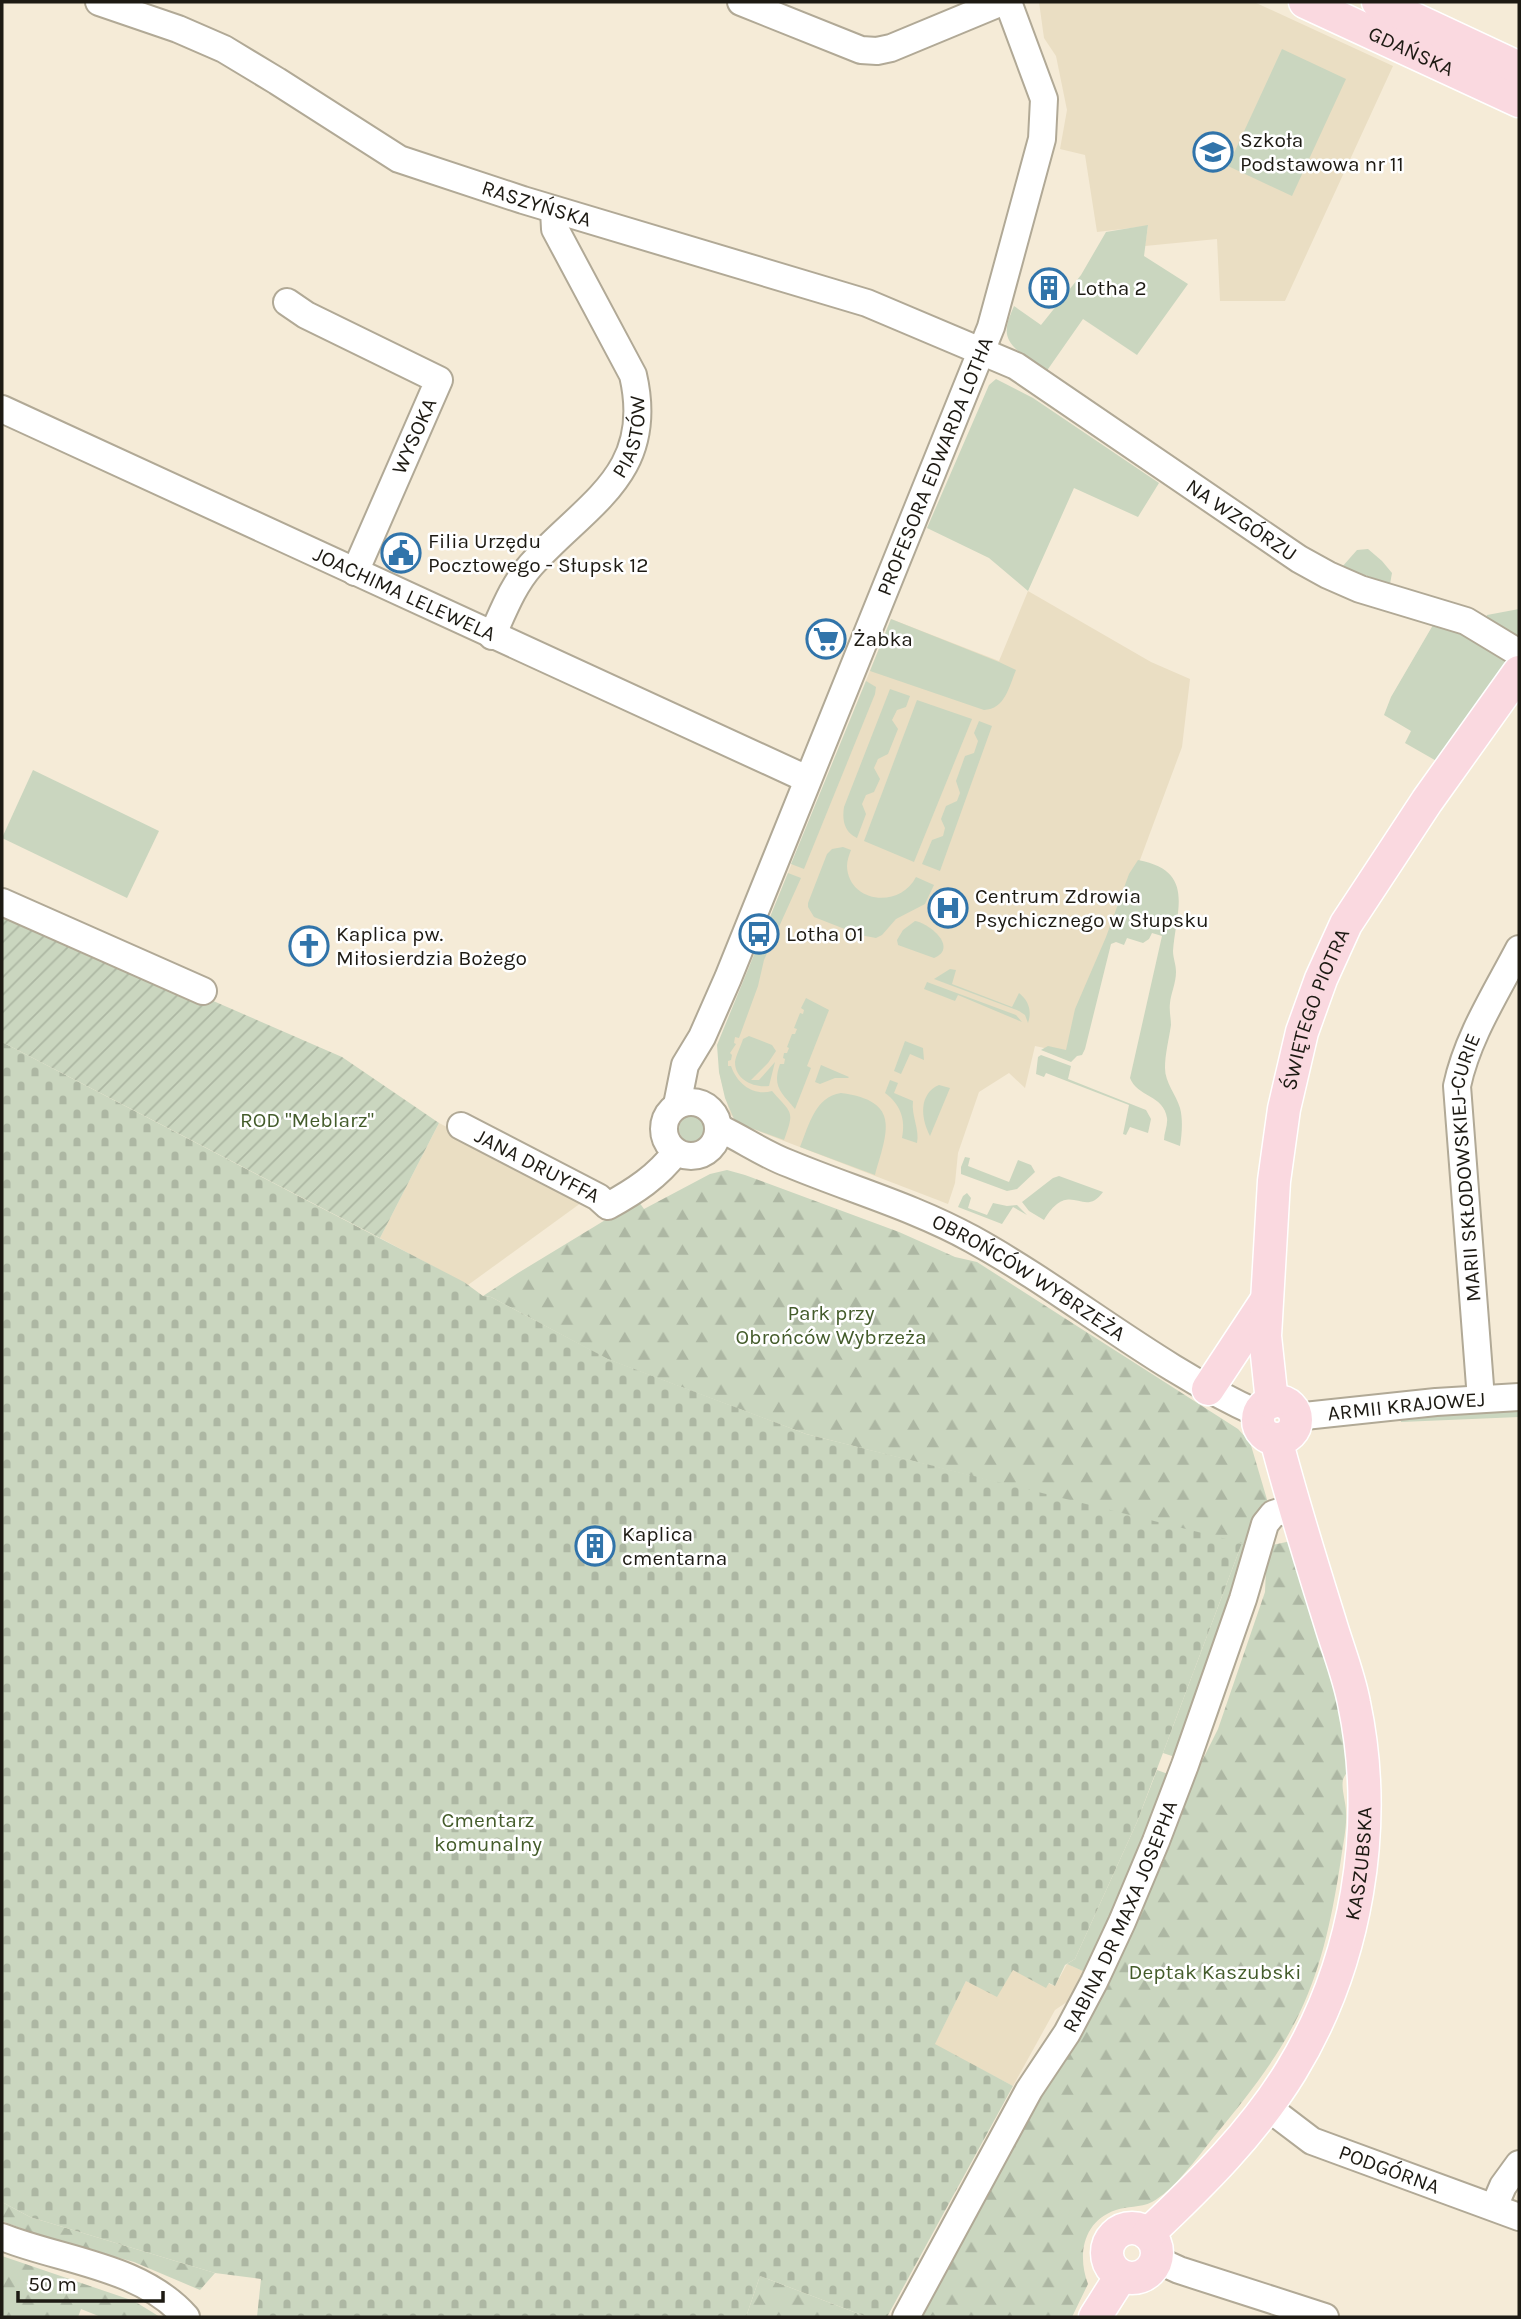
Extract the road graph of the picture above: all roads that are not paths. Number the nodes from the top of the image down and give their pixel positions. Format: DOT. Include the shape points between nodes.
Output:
graph roads {
  1 [pos="741,2"];
  2 [pos="1002,2"];
  3 [pos="1008,2"];
  4 [pos="1305,2"];
  5 [pos="110,3"];
  6 [pos="774,8"];
  7 [pos="1390,13"];
  8 [pos="1519,68"];
  9 [pos="1519,101"];
  10 [pos="554,209"];
  11 [pos="287,302"];
  12 [pos="982,351"];
  13 [pos="2,409"];
  14 [pos="355,572"];
  15 [pos="492,636"];
  16 [pos="1519,653"];
  17 [pos="1519,672"];
  18 [pos="807,779"];
  19 [pos="2,902"];
  20 [pos="1519,949"];
  21 [pos="203,990"];
  22 [pos="688,1104"];
  23 [pos="461,1126"];
  24 [pos="714,1138"];
  25 [pos="676,1152"];
  26 [pos="1267,1299"];
  27 [pos="1208,1390"];
  28 [pos="1519,1397"];
  29 [pos="1481,1399"];
  30 [pos="1275,1418"];
  31 [pos="1295,1507"];
  32 [pos="1266,2106"];
  33 [pos="1519,2164"];
  34 [pos="1494,2207"];
  35 [pos="1519,2217"];
  36 [pos="2,2237"];
  37 [pos="1153,2247"];
  38 [pos="1121,2277"];
  39 [pos="186,2317"];
  40 [pos="906,2317"];
  41 [pos="1095,2317"];
  42 [pos="1325,2317"];
  1 -- 6 [label="street"];
  2 -- 6 [label="street" via="877,51 861,50"];
  3 -- 12 [label="street, PROFESORA EDWARDA LOTHA" via="1044,99 1042,139"];
  4 -- 7 [label="main road, GDAŃSKA"];
  5 -- 10 [label="street, RASZYŃSKA" via="224,50 399,159"];
  7 -- 8 [label="main road, GDAŃSKA"];
  7 -- 9 [label="main road, GDAŃSKA"];
  10 -- 12 [label="street, RASZYŃSKA" via="867,303"];
  10 -- 15 [label="street, PIASTÓW" via="555,229 634,375 638,422 623,467 593,506 530,566"];
  11 -- 14 [label="street, WYSOKA" via="439,380"];
  12 -- 16 [label="street, NA WZGÓRZU" via="1016,366 1308,564 1360,589 1466,621"];
  12 -- 18 [label="street, PROFESORA EDWARDA LOTHA"];
  13 -- 14 [label="street, JOACHIMA LELEWELA"];
  14 -- 15 [label="street, JOACHIMA LELEWELA"];
  15 -- 18 [label="street, JOACHIMA LELEWELA"];
  17 -- 26 [label="main road, ŚWIĘTEGO PIOTRA" via="1380,871 1346,925 1321,979 1302,1031 1284,1109 1274,1181"];
  18 -- 22 [label="street, PROFESORA EDWARDA LOTHA" via="702,1037"];
  19 -- 21 [label="street"];
  20 -- 29 [label="street, MARII SKŁODOWSKIEJ-CURIE" via="1480,1022 1457,1086"];
  22 -- 24 [label="street" via="713,1112"];
  22 -- 25 [label="street" via="666,1119 665,1138"];
  23 -- 25 [label="street, JANA DRUYFFA" via="608,1206 643,1186"];
  24 -- 25 [label="street" via="703,1154"];
  24 -- 27 [label="street, OBROŃCÓW WYBRZEŻA" via="941,1223 1024,1270"];
  26 -- 27 [label="main road"];
  26 -- 30 [label="main road, ŚWIĘTEGO PIOTRA" via="1265,1336"];
  27 -- 30 [label="street, OBROŃCÓW WYBRZEŻA"];
  28 -- 29 [label="street, ARMII KRAJOWEJ"];
  29 -- 30 [label="street, ARMII KRAJOWEJ"];
  30 -- 31 [label="main road, KASZUBSKA"];
  31 -- 32 [label="main road, KASZUBSKA" via="1354,1701 1365,1768 1365,1831 1342,1957 1306,2044"];
  31 -- 40 [label="street, RABINA DR MAXA JOSEPHA" via="1273,1514 1265,1524 1175,1790 1094,1982 1029,2090"];
  32 -- 34 [label="street, PODGÓRNA" via="1312,2141"];
  32 -- 37 [label="main road, KASZUBSKA"];
  33 -- 34 [label="street"];
  34 -- 35 [label="street, PODGÓRNA"];
  36 -- 39 [label="street" via="131,2278 158,2291"];
  37 -- 38 [label="main road" via="1152,2270 1143,2277"];
  37 -- 38 [label="main road" via="1139,2229 1128,2228 1110,2239 1107,2260"];
  37 -- 42 [label="street" via="1179,2270"];
  38 -- 41 [label="main road"];
}
